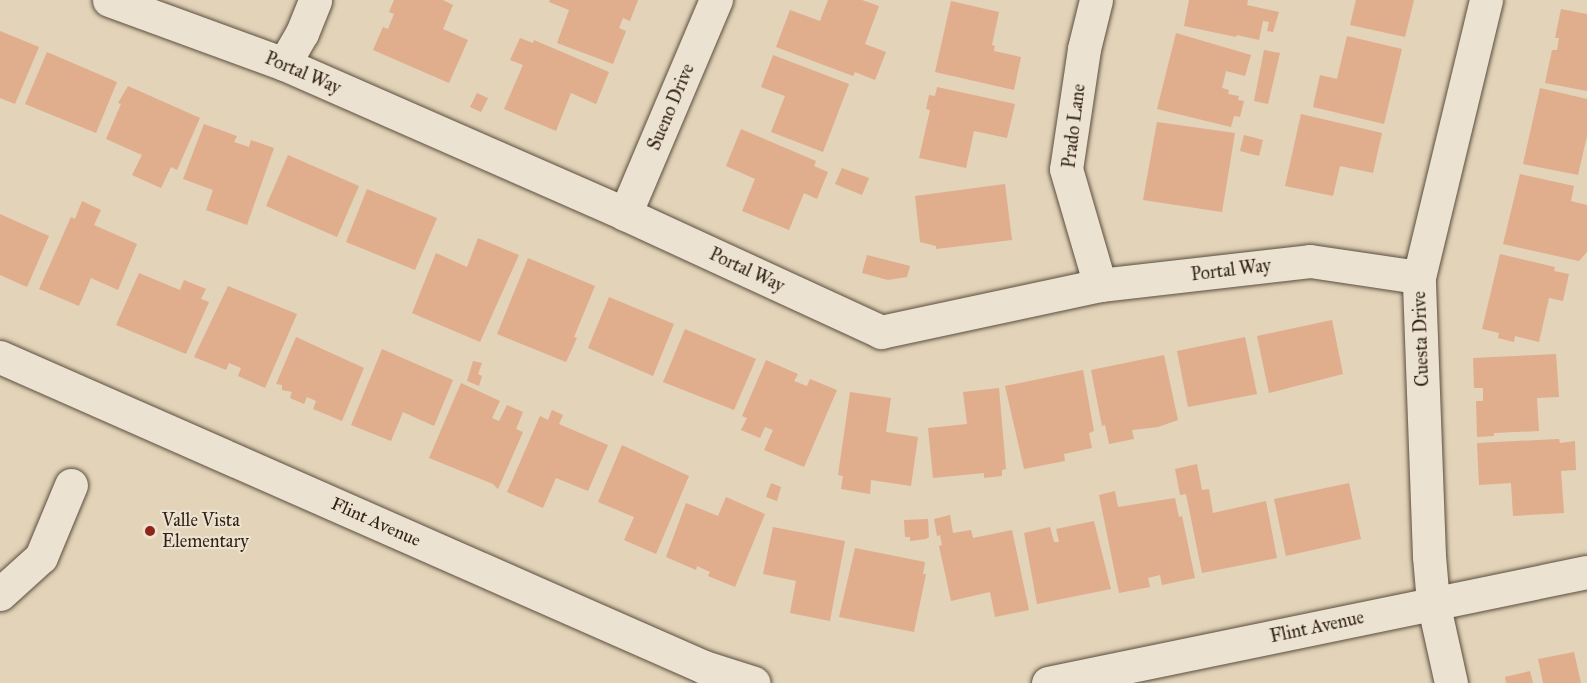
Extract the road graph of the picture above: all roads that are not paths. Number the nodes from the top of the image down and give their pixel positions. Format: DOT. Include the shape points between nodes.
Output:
graph roads {
  1 [pos="109,0"];
  2 [pos="315,0"];
  3 [pos="716,0"];
  4 [pos="1096,0"];
  5 [pos="1486,0"];
  6 [pos="284,64"];
  7 [pos="625,214"];
  8 [pos="1419,277"];
  9 [pos="1100,285"];
  10 [pos="0,357"];
  11 [pos="71,485"];
  12 [pos="1587,572"];
  13 [pos="0,594"];
  14 [pos="1433,603"];
  15 [pos="754,683"];
  16 [pos="1048,683"];
  17 [pos="1451,683"];
  1 -- 6 [label="street, Portal Way"];
  2 -- 6 [label="street"];
  3 -- 7 [label="street, Sueno Drive"];
  4 -- 9 [label="street, Prado Lane" via="1084,49 1066,168"];
  5 -- 8 [label="street, Cuesta Drive"];
  6 -- 7 [label="street, Portal Way"];
  7 -- 9 [label="street, Portal Way" via="881,332"];
  8 -- 9 [label="street, Portal Way" via="1310,261"];
  8 -- 14 [label="street, Cuesta Drive"];
  10 -- 15 [label="street, Flint Avenue" via="704,667"];
  11 -- 13 [label="street" via="41,558"];
  12 -- 14 [label="street, Flint Avenue"];
  14 -- 16 [label="street, Flint Avenue"];
  14 -- 17 [label="street, Cuesta Drive"];
}
